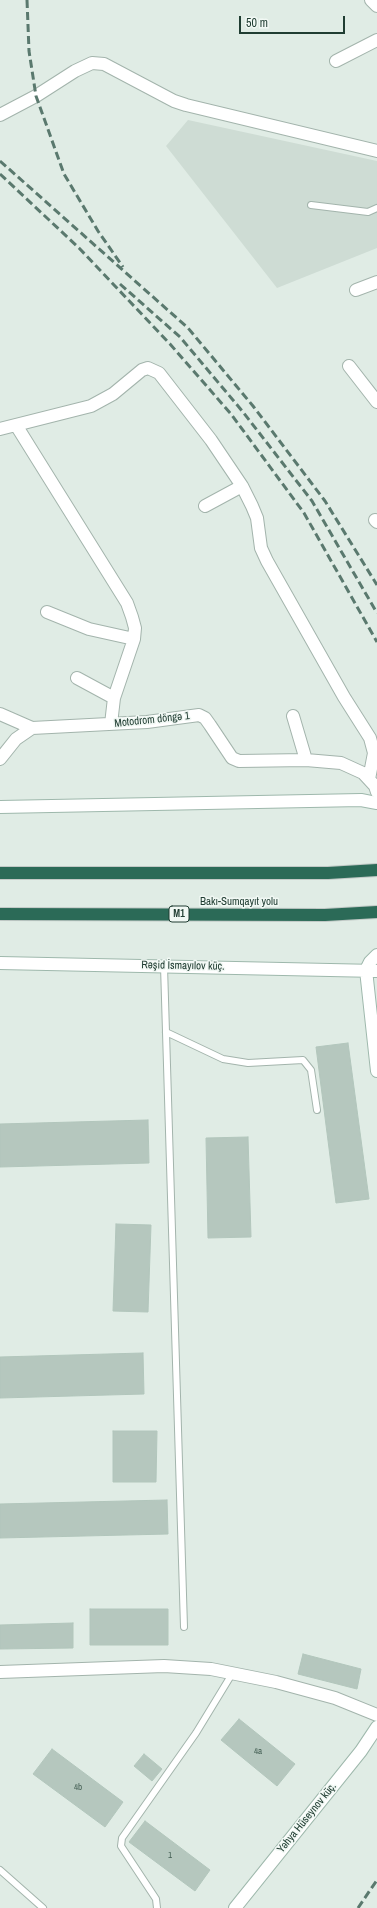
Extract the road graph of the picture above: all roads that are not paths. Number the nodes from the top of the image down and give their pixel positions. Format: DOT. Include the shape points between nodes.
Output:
graph roads {
  1 [pos="371,0"];
  2 [pos="377,6"];
  3 [pos="377,40"];
  4 [pos="336,61"];
  5 [pos="0,115"];
  6 [pos="377,151"];
  7 [pos="311,205"];
  8 [pos="377,208"];
  9 [pos="377,282"];
  10 [pos="356,290"];
  11 [pos="349,366"];
  12 [pos="377,402"];
  13 [pos="16,425"];
  14 [pos="0,429"];
  15 [pos="242,486"];
  16 [pos="205,506"];
  17 [pos="48,612"];
  18 [pos="134,638"];
  19 [pos="77,678"];
  20 [pos="114,698"];
  21 [pos="0,714"];
  22 [pos="293,716"];
  23 [pos="111,724"];
  24 [pos="32,728"];
  25 [pos="0,759"];
  26 [pos="306,760"];
  27 [pos="369,779"];
  28 [pos="377,792"];
  29 [pos="377,803"];
  30 [pos="0,807"];
  31 [pos="377,870"];
  32 [pos="0,873"];
  33 [pos="377,912"];
  34 [pos="0,914"];
  35 [pos="377,955"];
  36 [pos="0,963"];
  37 [pos="164,966"];
  38 [pos="371,970"];
  39 [pos="374,1018"];
  40 [pos="166,1032"];
  41 [pos="377,1071"];
  42 [pos="317,1110"];
  43 [pos="184,1627"];
  44 [pos="0,1672"];
  45 [pos="232,1674"];
  46 [pos="377,1715"];
  47 [pos="377,1727"];
  48 [pos="0,1870"];
  49 [pos="43,1908"];
  50 [pos="157,1908"];
  51 [pos="235,1908"];
  1 -- 2 [label="street"];
  3 -- 4 [label="street"];
  5 -- 6 [label="street" via="75,71 92,63 104,64 186,105"];
  7 -- 8 [label="lane" via="368,212"];
  9 -- 10 [label="street"];
  11 -- 12 [label="street"];
  13 -- 14 [label="street"];
  13 -- 15 [label="street" via="91,406 114,394 142,370 153,369 184,404"];
  13 -- 18 [label="street" via="127,603 135,628"];
  15 -- 16 [label="street"];
  15 -- 27 [label="street" via="257,518 261,548 267,561 370,738 374,753"];
  17 -- 18 [label="street" via="89,629"];
  18 -- 20 [label="street"];
  19 -- 20 [label="street"];
  20 -- 23 [label="street"];
  21 -- 24 [label="street"];
  22 -- 26 [label="street"];
  23 -- 24 [label="street, Motodrom döngə 1"];
  23 -- 26 [label="street, Motodrom döngə 1" via="199,715 205,718 232,758 239,761"];
  24 -- 25 [label="street" via="16,738"];
  26 -- 27 [label="street, Motodrom döngə 1" via="341,763 363,773"];
  27 -- 28 [label="street, Motodrom döngə 1"];
  29 -- 30 [label="street" via="361,800"];
  31 -- 32 [label="highway" via="328,874"];
  33 -- 34 [label="highway, Bakı-Sumqayıt yolu / M1"];
  35 -- 38 [label="street" via="370,962"];
  36 -- 37 [label="street, Rəşid İsmayılov küç."];
  37 -- 38 [label="street, Rəşid İsmayılov küç."];
  37 -- 40 [label="lane"];
  38 -- 39 [label="street"];
  39 -- 41 [label="street"];
  40 -- 42 [label="lane" via="224,1059 248,1063 303,1060 311,1070"];
  40 -- 43 [label="lane"];
  44 -- 45 [label="street" via="164,1666 211,1669"];
  45 -- 46 [label="street" via="276,1682 335,1698"];
  45 -- 50 [label="lane" via="192,1739 122,1838 121,1846 156,1899"];
  47 -- 51 [label="street, Yəhya Hüseynov küç." via="357,1756"];
  48 -- 49 [label="lane"];
}
